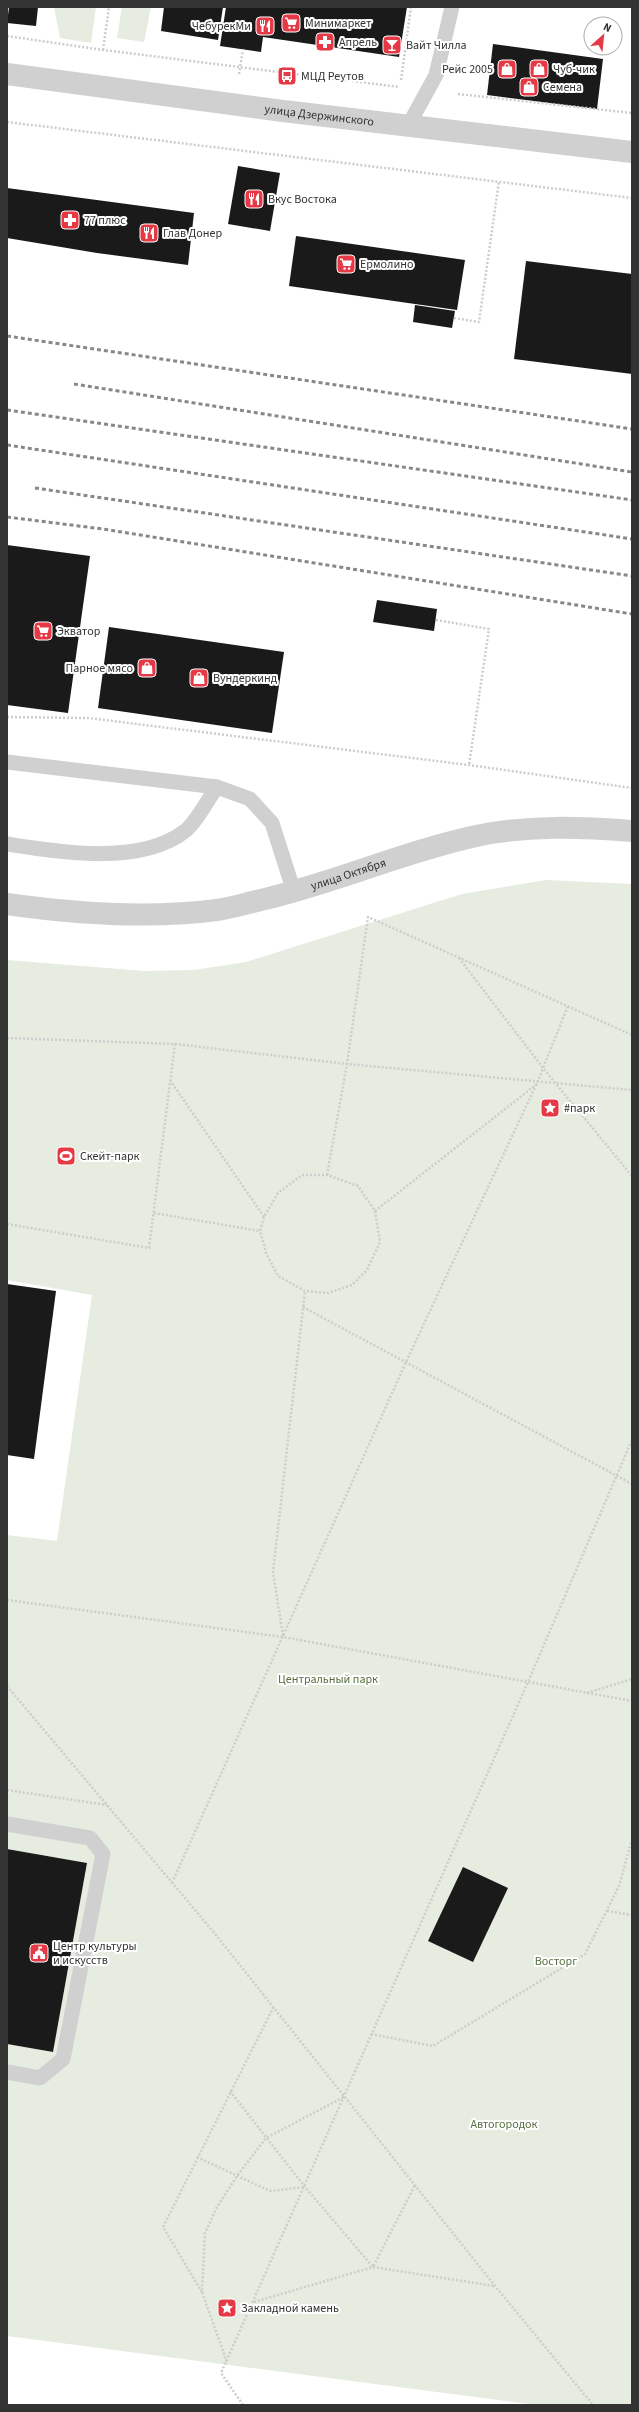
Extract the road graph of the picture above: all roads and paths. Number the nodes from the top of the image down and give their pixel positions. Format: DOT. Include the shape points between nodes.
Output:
graph roads {
  1 [pos="109,7"];
  2 [pos="410,7"];
  3 [pos="452,7"];
  4 [pos="7,36"];
  5 [pos="243,49"];
  6 [pos="103,50"];
  7 [pos="240,68"];
  8 [pos="7,74"];
  9 [pos="400,87"];
  10 [pos="426,90"];
  11 [pos="632,113"];
  12 [pos="7,122"];
  13 [pos="408,126"];
  14 [pos="632,152"];
  15 [pos="499,181"];
  16 [pos="632,198"];
  17 [pos="454,318"];
  18 [pos="436,620"];
  19 [pos="7,717"];
  20 [pos="7,762"];
  21 [pos="469,765"];
  22 [pos="217,787"];
  23 [pos="632,788"];
  24 [pos="632,831"];
  25 [pos="7,844"];
  26 [pos="294,892"];
  27 [pos="7,904"];
  28 [pos="64,912"];
  29 [pos="7,914"];
  30 [pos="459,958"];
  31 [pos="568,1006"];
  32 [pos="632,1035"];
  33 [pos="7,1038"];
  34 [pos="175,1044"];
  35 [pos="347,1064"];
  36 [pos="543,1068"];
  37 [pos="170,1080"];
  38 [pos="538,1083"];
  39 [pos="557,1083"];
  40 [pos="632,1090"];
  41 [pos="327,1175"];
  42 [pos="632,1176"];
  43 [pos="375,1211"];
  44 [pos="154,1213"];
  45 [pos="264,1217"];
  46 [pos="7,1224"];
  47 [pos="260,1231"];
  48 [pos="305,1291"];
  49 [pos="303,1307"];
  50 [pos="406,1362"];
  51 [pos="632,1440"];
  52 [pos="616,1475"];
  53 [pos="632,1484"];
  54 [pos="7,1600"];
  55 [pos="283,1637"];
  56 [pos="632,1680"];
  57 [pos="528,1682"];
  58 [pos="7,1686"];
  59 [pos="586,1694"];
  60 [pos="632,1701"];
  61 [pos="7,1790"];
  62 [pos="107,1805"];
  63 [pos="7,1824"];
  64 [pos="632,1839"];
  65 [pos="172,1883"];
  66 [pos="607,1911"];
  67 [pos="632,1915"];
  68 [pos="273,2008"];
  69 [pos="371,2034"];
  70 [pos="7,2072"];
  71 [pos="230,2091"];
  72 [pos="344,2097"];
  73 [pos="266,2138"];
  74 [pos="197,2157"];
  75 [pos="237,2176"];
  76 [pos="415,2185"];
  77 [pos="305,2187"];
  78 [pos="373,2267"];
  79 [pos="495,2286"];
  80 [pos="202,2292"];
  81 [pos="254,2302"];
  82 [pos="227,2362"];
  83 [pos="243,2405"];
  84 [pos="593,2405"];
  1 -- 6 [label="path"];
  2 -- 9 [label="path"];
  3 -- 10 [label="lane" via="436,75"];
  4 -- 6 [label="path"];
  5 -- 7 [label="path"];
  6 -- 7 [label="path"];
  7 -- 9 [label="path"];
  8 -- 13 [label="street, улица Дзержинского"];
  9 -- 10 [label="path"];
  10 -- 11 [label="path"];
  10 -- 13 [label="lane"];
  12 -- 15 [label="path"];
  13 -- 14 [label="street, улица Дзержинского"];
  15 -- 16 [label="path"];
  15 -- 17 [label="path" via="479,322"];
  18 -- 21 [label="path" via="489,629"];
  19 -- 21 [label="path" via="88,718"];
  20 -- 22 [label="lane"];
  21 -- 23 [label="path"];
  22 -- 25 [label="lane" via="185,831 160,844 133,852 64,852"];
  22 -- 26 [label="lane" via="250,799 272,823"];
  24 -- 26 [label="street, улица Октября" via="573,826 476,836"];
  26 -- 28 [label="street, улица Октября" via="218,910 136,916"];
  27 -- 28 [label="street, улица Октября"];
  28 -- 29 [label="street, улица Октября"];
  30 -- 31 [label="path"];
  30 -- 35 [label="path" via="368,917"];
  30 -- 36 [label="path"];
  31 -- 32 [label="path"];
  31 -- 36 [label="path"];
  33 -- 34 [label="path"];
  34 -- 35 [label="path"];
  34 -- 37 [label="path"];
  35 -- 38 [label="path"];
  35 -- 41 [label="path"];
  36 -- 38 [label="path"];
  36 -- 39 [label="path"];
  37 -- 44 [label="path"];
  37 -- 45 [label="path"];
  38 -- 39 [label="path"];
  38 -- 43 [label="path"];
  38 -- 50 [label="path"];
  39 -- 40 [label="path"];
  39 -- 42 [label="path"];
  41 -- 43 [label="path" via="358,1186"];
  41 -- 45 [label="path" via="302,1175 278,1193"];
  43 -- 48 [label="path" via="380,1242 367,1270 352,1286 328,1293"];
  44 -- 46 [label="path" via="149,1248"];
  44 -- 47 [label="path"];
  45 -- 47 [label="path"];
  47 -- 48 [label="path" via="266,1253 278,1276"];
  48 -- 49 [label="path"];
  49 -- 50 [label="path"];
  49 -- 55 [label="path" via="273,1572"];
  50 -- 52 [label="path"];
  50 -- 55 [label="path"];
  51 -- 52 [label="path"];
  52 -- 53 [label="path"];
  52 -- 57 [label="path"];
  54 -- 55 [label="path"];
  55 -- 57 [label="path"];
  55 -- 65 [label="path"];
  56 -- 59 [label="path"];
  57 -- 59 [label="path"];
  57 -- 69 [label="path"];
  58 -- 62 [label="path"];
  59 -- 60 [label="path"];
  61 -- 62 [label="path"];
  62 -- 65 [label="path"];
  63 -- 70 [label="lane" via="90,1838 103,1854 63,2058 40,2078"];
  64 -- 66 [label="path" via="620,1886"];
  65 -- 68 [label="path"];
  66 -- 67 [label="path"];
  66 -- 69 [label="path" via="585,1954 433,2046"];
  68 -- 71 [label="path"];
  68 -- 72 [label="path"];
  69 -- 72 [label="path"];
  71 -- 73 [label="path"];
  71 -- 74 [label="path"];
  72 -- 73 [label="path"];
  72 -- 76 [label="path"];
  72 -- 77 [label="path"];
  73 -- 75 [label="path"];
  73 -- 77 [label="path"];
  74 -- 75 [label="path"];
  74 -- 80 [label="path" via="163,2227"];
  75 -- 77 [label="path" via="270,2191"];
  75 -- 80 [label="path" via="217,2207 205,2233"];
  76 -- 78 [label="path"];
  76 -- 79 [label="path"];
  77 -- 78 [label="path"];
  77 -- 81 [label="path"];
  78 -- 79 [label="path"];
  78 -- 81 [label="path"];
  79 -- 84 [label="path"];
  80 -- 82 [label="path"];
  81 -- 82 [label="path"];
  82 -- 83 [label="path" via="221,2373"];
}
